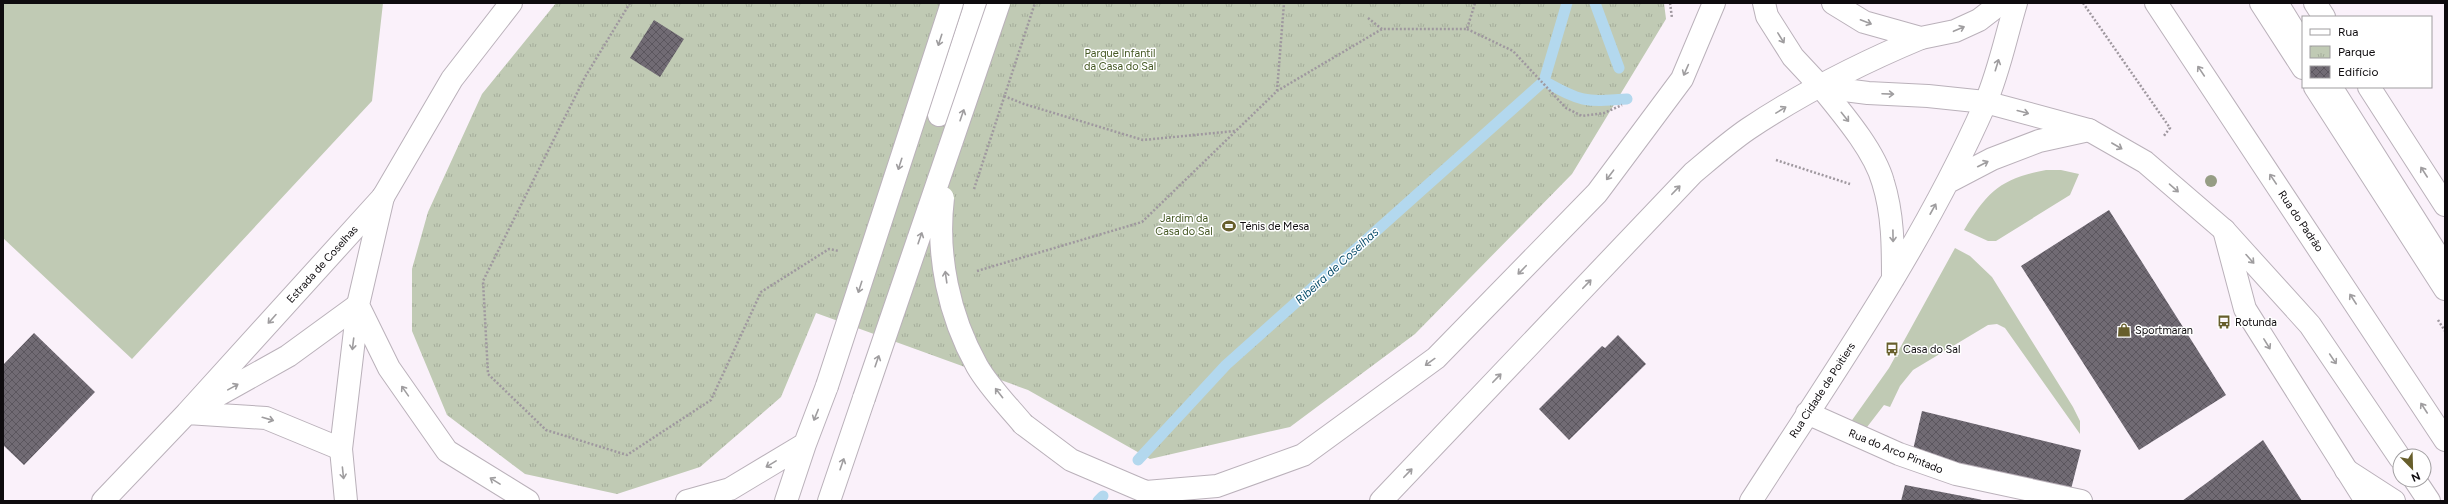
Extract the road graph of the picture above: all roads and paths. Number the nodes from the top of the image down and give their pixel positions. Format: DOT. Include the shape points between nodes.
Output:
graph roads {
  1 [pos="511,3"];
  2 [pos="630,3"];
  3 [pos="952,3"];
  4 [pos="976,3"];
  5 [pos="999,3"];
  6 [pos="1035,3"];
  7 [pos="1284,3"];
  8 [pos="1475,3"];
  9 [pos="1697,3"];
  10 [pos="1714,3"];
  11 [pos="1764,3"];
  12 [pos="1833,3"];
  13 [pos="2001,3"];
  14 [pos="2016,3"];
  15 [pos="2082,3"];
  16 [pos="2156,3"];
  17 [pos="2261,3"];
  18 [pos="2277,3"];
  19 [pos="2315,3"];
  20 [pos="2323,16"];
  21 [pos="1368,18"];
  22 [pos="1382,29"];
  23 [pos="1467,29"];
  24 [pos="1702,34"];
  25 [pos="1921,38"];
  26 [pos="2302,43"];
  27 [pos="2302,66"];
  28 [pos="1821,87"];
  29 [pos="2316,88"];
  30 [pos="2332,88"];
  31 [pos="2370,88"];
  32 [pos="1277,91"];
  33 [pos="1004,96"];
  34 [pos="1985,102"];
  35 [pos="1626,103"];
  36 [pos="939,115"];
  37 [pos="2089,130"];
  38 [pos="1236,131"];
  39 [pos="948,155"];
  40 [pos="1776,160"];
  41 [pos="2145,162"];
  42 [pos="1948,182"];
  43 [pos="1854,185"];
  44 [pos="974,191"];
  45 [pos="383,197"];
  46 [pos="2445,205"];
  47 [pos="2224,230"];
  48 [pos="844,251"];
  49 [pos="2445,267"];
  50 [pos="972,272"];
  51 [pos="1893,279"];
  52 [pos="2445,289"];
  53 [pos="358,305"];
  54 [pos="187,413"];
  55 [pos="1807,413"];
  56 [pos="2445,440"];
  57 [pos="805,444"];
  58 [pos="2393,448"];
  59 [pos="341,450"];
  60 [pos="2346,470"];
  61 [pos="2420,488"];
  62 [pos="103,501"];
  63 [pos="346,501"];
  64 [pos="528,501"];
  65 [pos="687,501"];
  66 [pos="786,501"];
  67 [pos="829,501"];
  68 [pos="1381,501"];
  69 [pos="1751,501"];
  70 [pos="2081,501"];
  71 [pos="2366,501"];
  72 [pos="2394,501"];
  73 [pos="2429,501"];
  1 -- 45 [label="main road, Estrada de Coselhas" via="452,79"];
  2 -- 48 [label="path" via="585,77 483,281 488,374 546,430 626,455 711,400 761,292 829,249"];
  3 -- 57 [label="main road, one-way, bridge" via="827,386"];
  4 -- 36 [label="main road"];
  39 -- 5 [label="main road, one-way, bridge"];
  6 -- 33 [label="path"];
  7 -- 32 [label="path"];
  8 -- 23 [label="path"];
  9 -- 24 [label="main road"];
  10 -- 24 [label="main road"];
  11 -- 28 [label="main road, one-way" via="1767,16 1793,57"];
  12 -- 25 [label="main road, one-way" via="1864,22"];
  25 -- 13 [label="main road, one-way" via="1955,31 1979,20"];
  34 -- 14 [label="main road, Rua Cidade de Poitiers, one-way"];
  15 -- 41 [label="path" via="2170,128"];
  56 -- 16 [label="main road, Rua do Padrão, one-way"];
  17 -- 27 [label="main road"];
  18 -- 26 [label="main road"];
  19 -- 20 [label="main road"];
  21 -- 22 [label="path"];
  22 -- 23 [label="path"];
  22 -- 32 [label="path"];
  23 -- 35 [label="path" via="1513,51 1555,98 1566,108 1582,116 1604,112"];
  24 -- 39 [label="main road, one-way, bridge" via="1682,79 1597,193 1436,358 1303,455 1217,486 1146,492 1071,460 1023,424 978,367 949,300 939,227"];
  25 -- 28 [label="main road" via="1868,61"];
  28 -- 34 [label="main road, one-way" via="1868,94 1928,96"];
  28 -- 51 [label="main road, one-way" via="1858,134 1883,180 1893,228"];
  68 -- 28 [label="main road, one-way" via="1693,173 1747,130"];
  29 -- 52 [label="main road"];
  30 -- 49 [label="main road"];
  46 -- 31 [label="main road, one-way"];
  32 -- 38 [label="path"];
  33 -- 38 [label="path" via="1143,140"];
  33 -- 44 [label="path" via="974,184"];
  34 -- 37 [label="main road, one-way"];
  34 -- 42 [label="main road, Rua Cidade de Poitiers"];
  37 -- 41 [label="main road, one-way"];
  42 -- 37 [label="main road, one-way" via="1992,159 2032,144"];
  38 -- 50 [label="path" via="1142,222"];
  67 -- 39 [label="main road, one-way, bridge"];
  40 -- 43 [label="path"];
  41 -- 47 [label="main road, one-way"];
  51 -- 42 [label="main road, Rua Cidade de Poitiers, one-way"];
  45 -- 53 [label="main road"];
  45 -- 54 [label="main road, Estrada de Coselhas, one-way"];
  47 -- 58 [label="main road, one-way" via="2310,325"];
  47 -- 60 [label="main road, one-way" via="2245,309"];
  51 -- 55 [label="main road, Rua Cidade de Poitiers"];
  54 -- 53 [label="main road, one-way" via="288,356"];
  53 -- 59 [label="main road, one-way"];
  64 -- 53 [label="main road, one-way" via="446,451 389,368"];
  54 -- 59 [label="main road, one-way" via="266,418"];
  54 -- 62 [label="main road, Estrada de Coselhas"];
  55 -- 69 [label="main road, Rua Cidade de Poitiers"];
  55 -- 70 [label="main road, Rua do Arco Pintado" via="1899,454 1956,474"];
  57 -- 65 [label="main road, one-way" via="730,489"];
  57 -- 66 [label="main road"];
  59 -- 63 [label="main road, one-way"];
  60 -- 71 [label="main road"];
  60 -- 72 [label="main road"];
  61 -- 73 [label="main road"];
}
